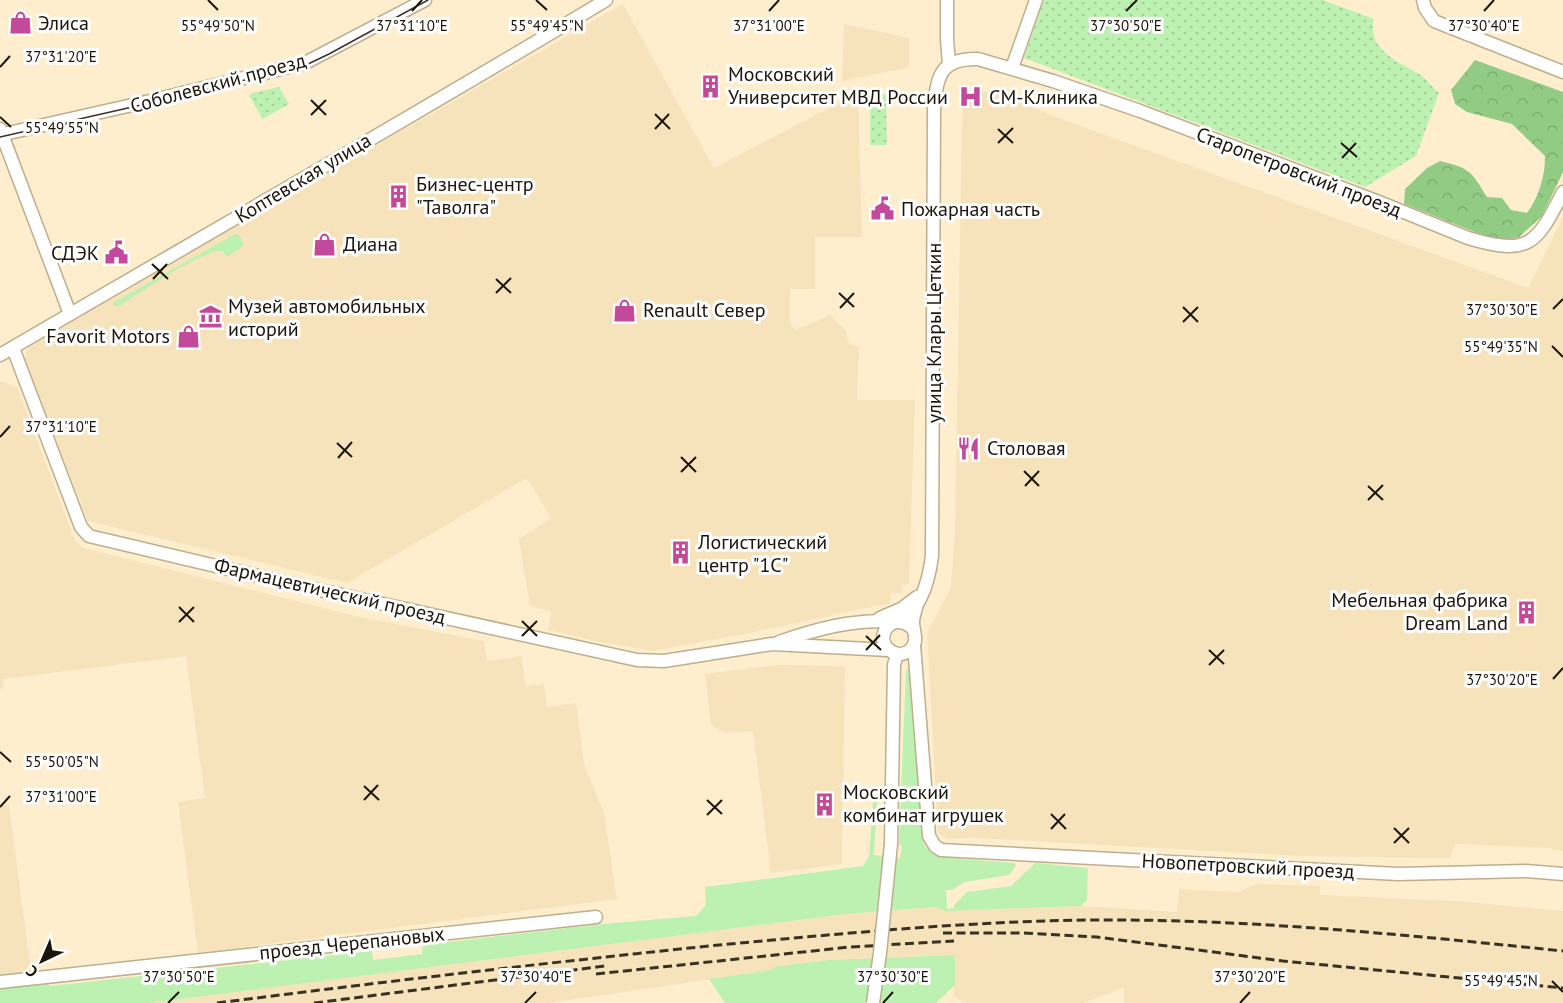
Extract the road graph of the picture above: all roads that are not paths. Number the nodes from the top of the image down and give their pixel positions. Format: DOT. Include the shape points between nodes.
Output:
graph roads {
  1 [pos="426,0"];
  2 [pos="606,0"];
  3 [pos="947,0"];
  4 [pos="1036,0"];
  5 [pos="1423,0"];
  6 [pos="950,64"];
  7 [pos="1012,68"];
  8 [pos="1563,72"];
  9 [pos="1,133"];
  10 [pos="1563,192"];
  11 [pos="70,314"];
  12 [pos="13,348"];
  13 [pos="0,355"];
  14 [pos="925,587"];
  15 [pos="917,604"];
  16 [pos="874,619"];
  17 [pos="899,622"];
  18 [pos="914,630"];
  19 [pos="772,644"];
  20 [pos="914,645"];
  21 [pos="892,652"];
  22 [pos="1563,873"];
  23 [pos="596,917"];
  24 [pos="0,982"];
  25 [pos="873,1003"];
  1 -- 9 [label="street, Соболевский проезд" via="305,63"];
  2 -- 11 [label="street, Коптевская улица"];
  3 -- 6 [label="street"];
  4 -- 7 [label="street"];
  5 -- 8 [label="street" via="1434,21"];
  6 -- 7 [label="street" via="978,59"];
  6 -- 14 [label="street, улица Клары Цеткин" via="938,77 934,110 933,530"];
  7 -- 10 [label="street, Старопетровский проезд" via="1140,111 1497,246 1515,247 1538,234"];
  9 -- 11 [label="street"];
  11 -- 12 [label="street, Коптевская улица"];
  12 -- 13 [label="street, Коптевская улица"];
  12 -- 19 [label="street, Фармацевтический проезд" via="81,527 89,536 637,660 664,661"];
  14 -- 15 [label="street, улица Клары Цеткин"];
  14 -- 16 [label="street, Фармацевтический проезд" via="902,609"];
  15 -- 17 [label="street, улица Клары Цеткин"];
  15 -- 18 [label="street, улица Клары Цеткин"];
  16 -- 17 [label="street, Фармацевтический проезд"];
  16 -- 19 [label="street, Фармацевтический проезд" via="800,634"];
  17 -- 18 [label="street"];
  17 -- 21 [label="street" via="884,631 883,641"];
  18 -- 20 [label="street"];
  19 -- 21 [label="street, Фармацевтический проезд"];
  20 -- 21 [label="street" via="907,652"];
  20 -- 22 [label="street, Новопетровский проезд" via="929,836 941,850 1398,874"];
  21 -- 25 [label="street, bridge" via="891,843"];
  23 -- 24 [label="street, проезд Черепановых"];
}
